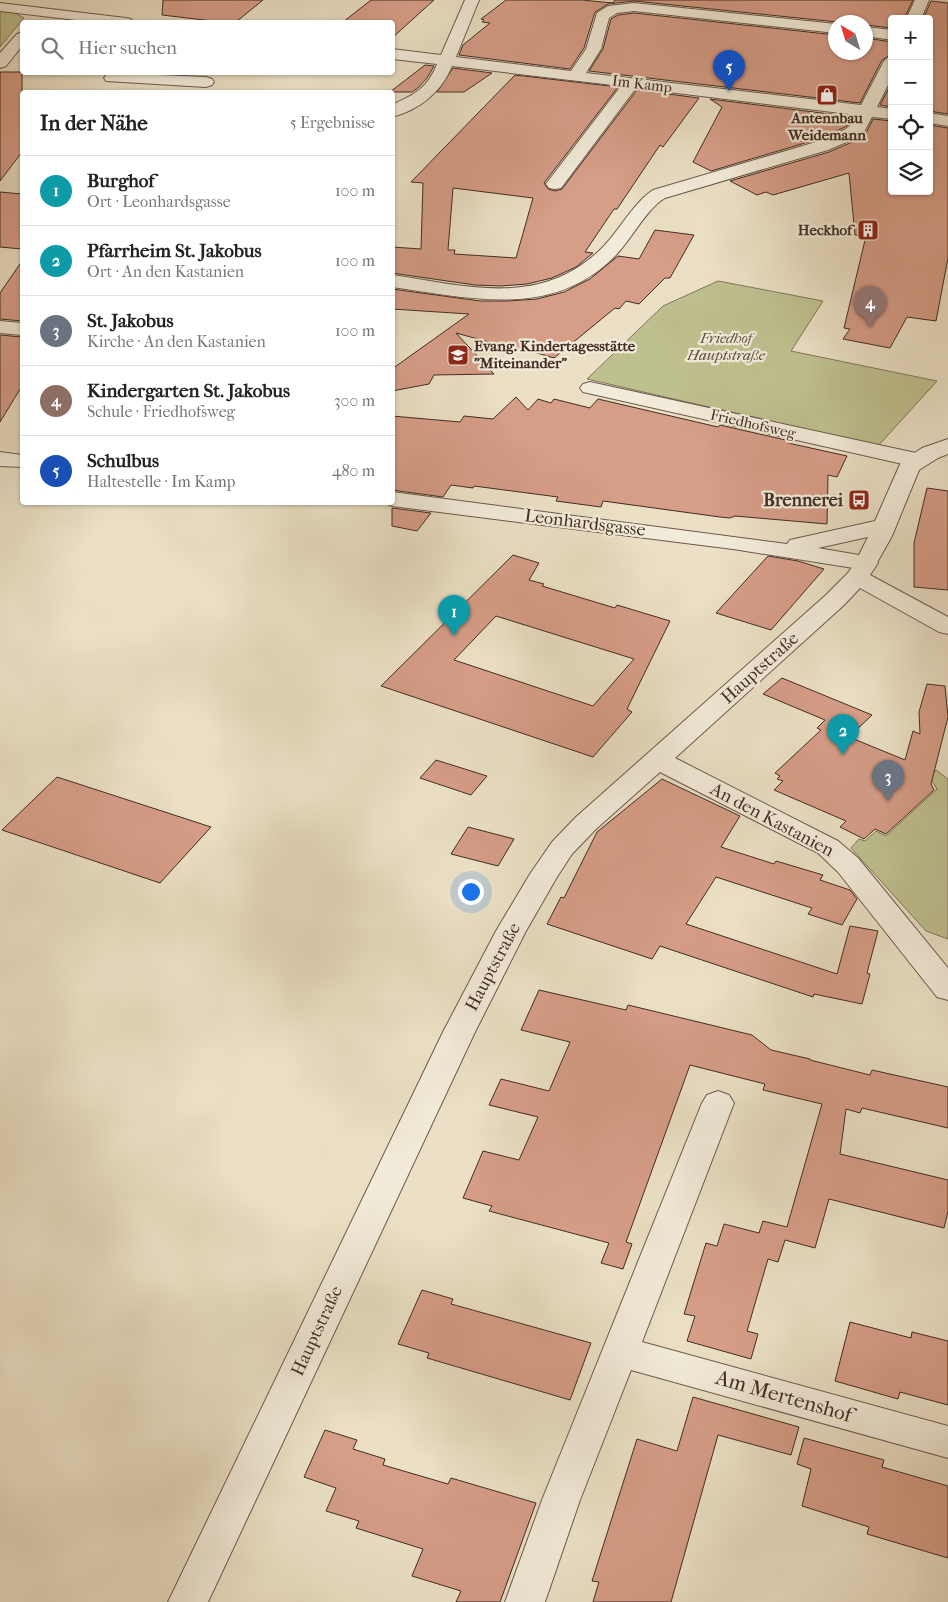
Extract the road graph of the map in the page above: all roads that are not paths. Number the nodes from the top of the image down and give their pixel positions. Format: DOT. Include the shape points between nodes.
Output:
graph roads {
  1 [pos="472,0"];
  2 [pos="922,0"];
  3 [pos="119,5"];
  4 [pos="0,7"];
  5 [pos="915,15"];
  6 [pos="40,18"];
  7 [pos="100,20"];
  8 [pos="828,28"];
  9 [pos="873,33"];
  10 [pos="888,35"];
  11 [pos="20,40"];
  12 [pos="395,54"];
  13 [pos="445,61"];
  14 [pos="0,63"];
  15 [pos="888,69"];
  16 [pos="575,76"];
  17 [pos="112,78"];
  18 [pos="206,82"];
  19 [pos="632,83"];
  20 [pos="395,110"];
  21 [pos="867,111"];
  22 [pos="888,114"];
  23 [pos="933,119"];
  24 [pos="948,121"];
  25 [pos="555,184"];
  26 [pos="395,281"];
  27 [pos="0,327"];
  28 [pos="20,328"];
  29 [pos="590,388"];
  30 [pos="948,446"];
  31 [pos="0,459"];
  32 [pos="916,460"];
  33 [pos="20,461"];
  34 [pos="395,499"];
  35 [pos="884,526"];
  36 [pos="777,549"];
  37 [pos="862,570"];
  38 [pos="948,627"];
  39 [pos="658,760"];
  40 [pos="948,989"];
  41 [pos="718,1102"];
  42 [pos="619,1351"];
  43 [pos="948,1442"];
  44 [pos="188,1602"];
  45 [pos="525,1602"];
  1 -- 13 [label="street"];
  2 -- 5 [label="street"];
  3 -- 7 [label="street"];
  4 -- 6 [label="street"];
  6 -- 7 [label="street"];
  8 -- 16 [label="street" via="634,7 613,9 602,16 592,55"];
  9 -- 10 [label="street"];
  11 -- 14 [label="street"];
  12 -- 13 [label="street, Im Kamp"];
  13 -- 16 [label="street, Im Kamp"];
  13 -- 20 [label="street" via="439,79 425,95"];
  15 -- 21 [label="street"];
  16 -- 19 [label="street, Im Kamp"];
  17 -- 18 [label="street"];
  19 -- 21 [label="street, Im Kamp"];
  19 -- 25 [label="street"];
  21 -- 22 [label="street, Im Kamp"];
  21 -- 26 [label="street" via="858,128 840,139 652,197 609,252 569,282 535,292 506,293"];
  23 -- 24 [label="street"];
  27 -- 28 [label="street"];
  29 -- 32 [label="street, Friedhofsweg"];
  30 -- 32 [label="street"];
  31 -- 33 [label="street"];
  32 -- 35 [label="street, Hauptstraße" via="905,473"];
  34 -- 36 [label="street, Leonhardsgasse"];
  35 -- 36 [label="street, Leonhardsgasse"];
  35 -- 37 [label="street, Hauptstraße"];
  36 -- 37 [label="street, Leonhardsgasse"];
  37 -- 38 [label="street, Leonhardsgasse"];
  37 -- 39 [label="street, Hauptstraße" via="835,600"];
  39 -- 40 [label="street, An den Kastanien" via="828,847 848,865"];
  39 -- 44 [label="street, Hauptstraße" via="568,842 544,874 526,906 460,1032"];
  41 -- 42 [label="street"];
  42 -- 43 [label="street, Am Mertenshof"];
  42 -- 45 [label="street" via="560,1500"];
}
